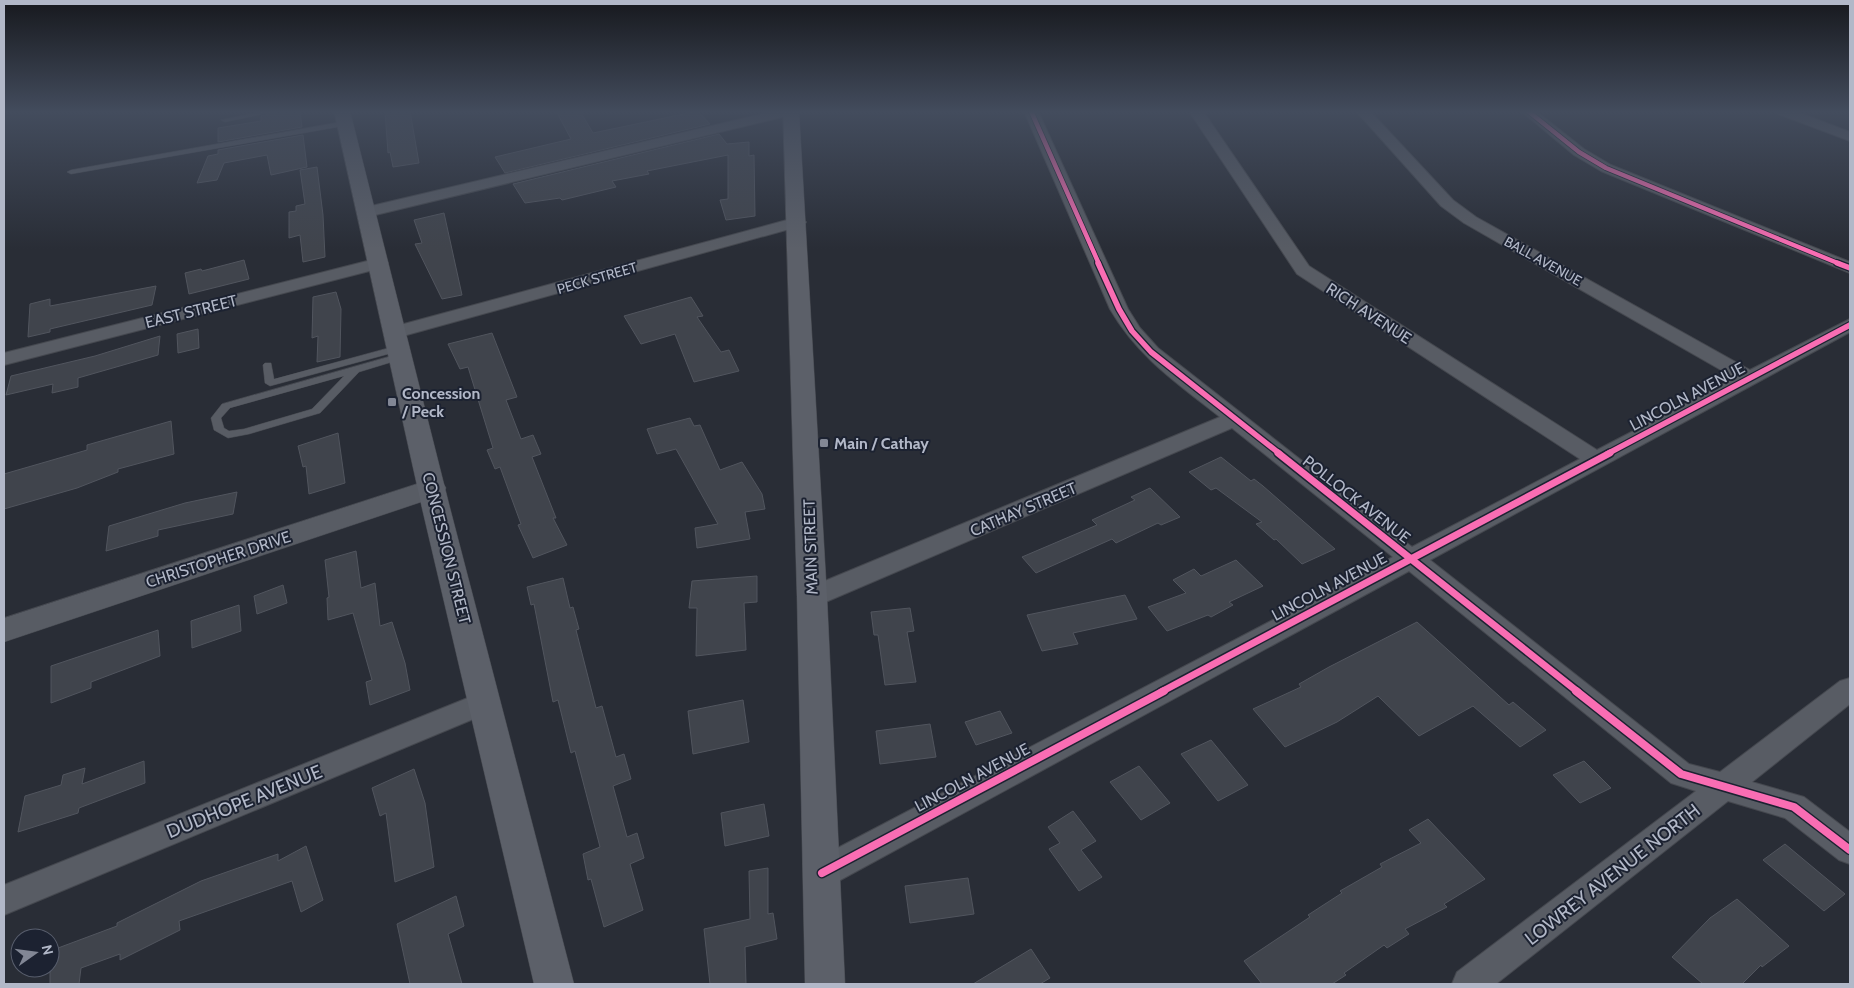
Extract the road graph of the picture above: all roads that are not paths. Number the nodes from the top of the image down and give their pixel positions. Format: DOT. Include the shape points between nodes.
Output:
graph roads {
  1 [pos="141,157"];
  2 [pos="354,157"];
  3 [pos="597,157"];
  4 [pos="794,157"];
  5 [pos="1052,157"];
  6 [pos="1227,157"];
  7 [pos="1404,157"];
  8 [pos="1587,157"];
  9 [pos="71,172"];
  10 [pos="367,212"];
  11 [pos="798,222"];
  12 [pos="379,263"];
  13 [pos="1850,268"];
  14 [pos="1850,325"];
  15 [pos="399,346"];
  16 [pos="4,359"];
  17 [pos="268,365"];
  18 [pos="355,370"];
  19 [pos="1750,378"];
  20 [pos="1234,419"];
  21 [pos="1597,460"];
  22 [pos="432,488"];
  23 [pos="1411,558"];
  24 [pos="812,597"];
  25 [pos="4,630"];
  26 [pos="1850,689"];
  27 [pos="485,702"];
  28 [pos="1724,786"];
  29 [pos="1850,850"];
  30 [pos="822,873"];
  31 [pos="4,900"];
  32 [pos="554,984"];
  33 [pos="825,984"];
  34 [pos="1469,984"];
  1 -- 9 [label="lane"];
  2 -- 10 [label="main road, CONCESSION STREET"];
  3 -- 10 [label="street"];
  4 -- 11 [label="main road, MAIN STREET"];
  5 -- 20 [label="street, POLLOCK AVENUE" via="1132,332 1151,352"];
  6 -- 21 [label="street, RICH AVENUE" via="1304,270"];
  7 -- 19 [label="street, BALL AVENUE" via="1446,203 1470,220"];
  8 -- 13 [label="street"];
  10 -- 12 [label="main road, CONCESSION STREET"];
  11 -- 15 [label="street, PECK STREET"];
  11 -- 24 [label="main road, MAIN STREET"];
  12 -- 15 [label="main road, CONCESSION STREET"];
  12 -- 16 [label="street, EAST STREET"];
  14 -- 19 [label="street, LINCOLN AVENUE"];
  15 -- 17 [label="lane" via="270,383"];
  15 -- 18 [label="lane"];
  15 -- 22 [label="main road, CONCESSION STREET"];
  18 -- 18 [label="lane" via="226,406 216,418 219,430 228,434 245,432 316,411"];
  19 -- 21 [label="street, LINCOLN AVENUE"];
  20 -- 23 [label="street, POLLOCK AVENUE"];
  20 -- 24 [label="street, CATHAY STREET"];
  21 -- 23 [label="street, LINCOLN AVENUE"];
  22 -- 25 [label="street, CHRISTOPHER DRIVE"];
  22 -- 27 [label="main road, CONCESSION STREET"];
  23 -- 28 [label="street, POLLOCK AVENUE" via="1681,774"];
  23 -- 30 [label="street, LINCOLN AVENUE"];
  24 -- 30 [label="main road, MAIN STREET"];
  26 -- 28 [label="street, LOWREY AVENUE NORTH"];
  27 -- 31 [label="street, DUDHOPE AVENUE"];
  27 -- 32 [label="main road, CONCESSION STREET"];
  28 -- 29 [label="street, POLLOCK AVENUE" via="1794,807"];
  28 -- 34 [label="street, LOWREY AVENUE NORTH"];
  30 -- 33 [label="main road, MAIN STREET"];
}
